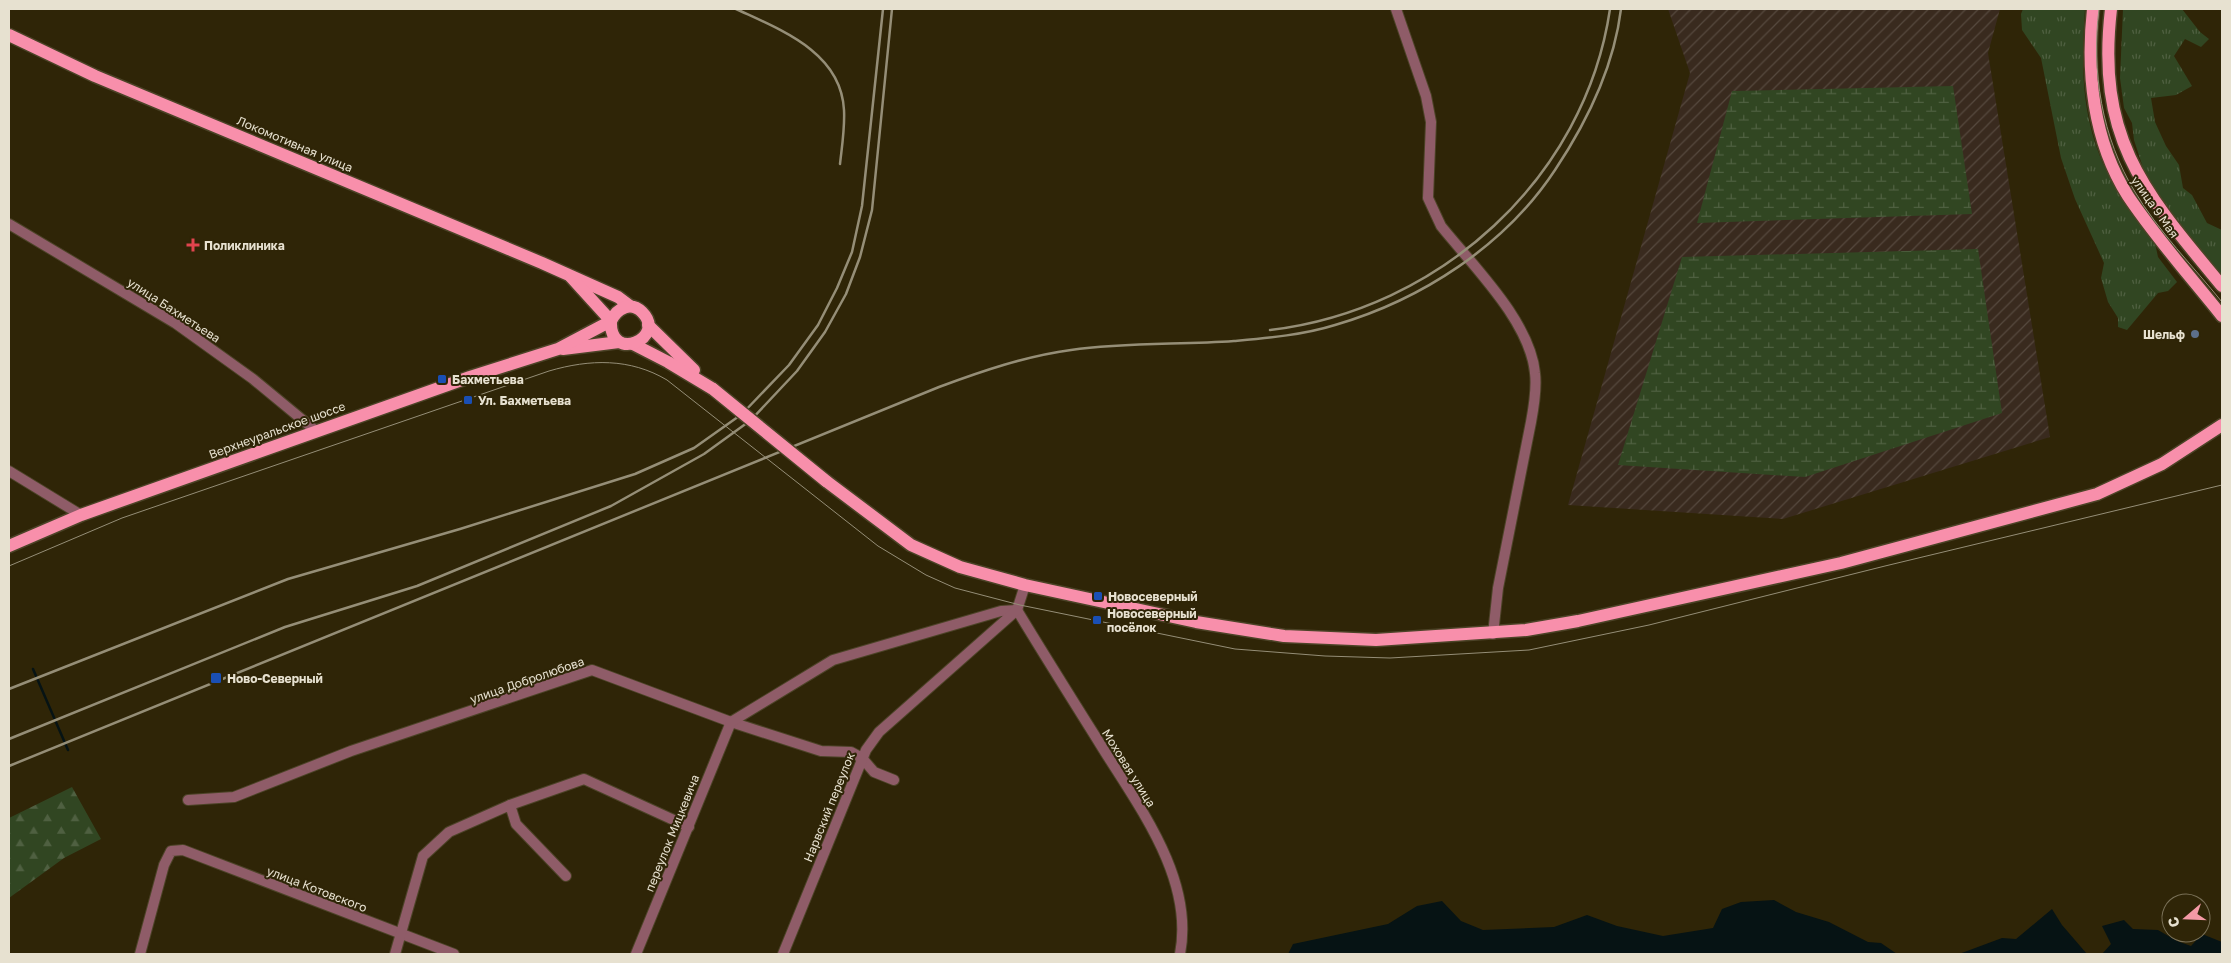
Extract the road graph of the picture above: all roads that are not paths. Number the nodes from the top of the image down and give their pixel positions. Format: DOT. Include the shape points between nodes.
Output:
graph roads {
  1 [pos="1396,9"];
  2 [pos="2093,9"];
  3 [pos="2111,9"];
  4 [pos="9,35"];
  5 [pos="9,224"];
  6 [pos="571,277"];
  7 [pos="2222,286"];
  8 [pos="630,306"];
  9 [pos="2222,316"];
  10 [pos="611,321"];
  11 [pos="648,325"];
  12 [pos="619,342"];
  13 [pos="632,344"];
  14 [pos="558,349"];
  15 [pos="714,389"];
  16 [pos="2222,425"];
  17 [pos="316,431"];
  18 [pos="9,471"];
  19 [pos="80,515"];
  20 [pos="9,546"];
  21 [pos="1025,585"];
  22 [pos="1017,610"];
  23 [pos="1494,634"];
  24 [pos="731,722"];
  25 [pos="862,758"];
  26 [pos="894,780"];
  27 [pos="188,800"];
  28 [pos="510,805"];
  29 [pos="689,827"];
  30 [pos="566,876"];
  31 [pos="401,936"];
  32 [pos="140,954"];
  33 [pos="395,954"];
  34 [pos="454,954"];
  35 [pos="636,954"];
  36 [pos="783,954"];
  37 [pos="1180,954"];
  1 -- 23 [label="street" via="1413,54 1431,122 1428,198 1433,212 1521,328 1535,372 1536,396 1498,588"];
  2 -- 9 [label="main road, улица 9 Мая" via="2092,95 2113,168 2143,216"];
  3 -- 7 [label="main road, улица 9 Мая" via="2107,56 2110,92 2130,160 2157,206"];
  4 -- 6 [label="main road, Локомотивная улица" via="94,76"];
  5 -- 17 [label="street, улица Бахметьева" via="175,323 253,379"];
  6 -- 8 [label="main road, Локомотивная улица" via="595,286"];
  6 -- 10 [label="main road"];
  8 -- 10 [label="main road" via="615,313"];
  8 -- 11 [label="main road" via="646,316"];
  10 -- 12 [label="main road" via="610,329"];
  10 -- 14 [label="main road"];
  11 -- 13 [label="main road" via="641,341"];
  11 -- 15 [label="main road"];
  12 -- 13 [label="main road"];
  12 -- 14 [label="main road"];
  13 -- 15 [label="main road"];
  14 -- 17 [label="main road, Верхнеуральское шоссе"];
  15 -- 21 [label="main road, bridge" via="826,481 911,545 960,567"];
  16 -- 23 [label="main road" via="2162,464 2113,488 2071,502 1832,565 1578,621"];
  17 -- 19 [label="main road, Верхнеуральское шоссе"];
  18 -- 19 [label="street"];
  19 -- 20 [label="main road, Верхнеуральское шоссе"];
  21 -- 22 [label="street"];
  21 -- 23 [label="main road" via="1196,622 1284,636 1376,640"];
  22 -- 24 [label="street" via="1001,611 833,660"];
  22 -- 25 [label="street, Нарвский переулок" via="879,732"];
  22 -- 37 [label="street, Моховая улица" via="1145,818 1166,858 1178,895 1184,937"];
  24 -- 25 [label="street, улица Добролюбова" via="822,751 842,751"];
  24 -- 27 [label="street, улица Добролюбова" via="592,670 351,751 234,797"];
  24 -- 29 [label="street, переулок Мицкевича"];
  25 -- 26 [label="street, улица Добролюбова" via="874,772"];
  25 -- 36 [label="street, Нарвский переулок"];
  28 -- 29 [label="street" via="584,779"];
  28 -- 30 [label="street" via="516,824"];
  28 -- 31 [label="street" via="449,832 424,856"];
  29 -- 35 [label="street, переулок Мицкевича"];
  31 -- 32 [label="street, улица Котовского" via="183,850 171,851 164,865"];
  31 -- 33 [label="street"];
  31 -- 34 [label="street, улица Котовского"];
}
